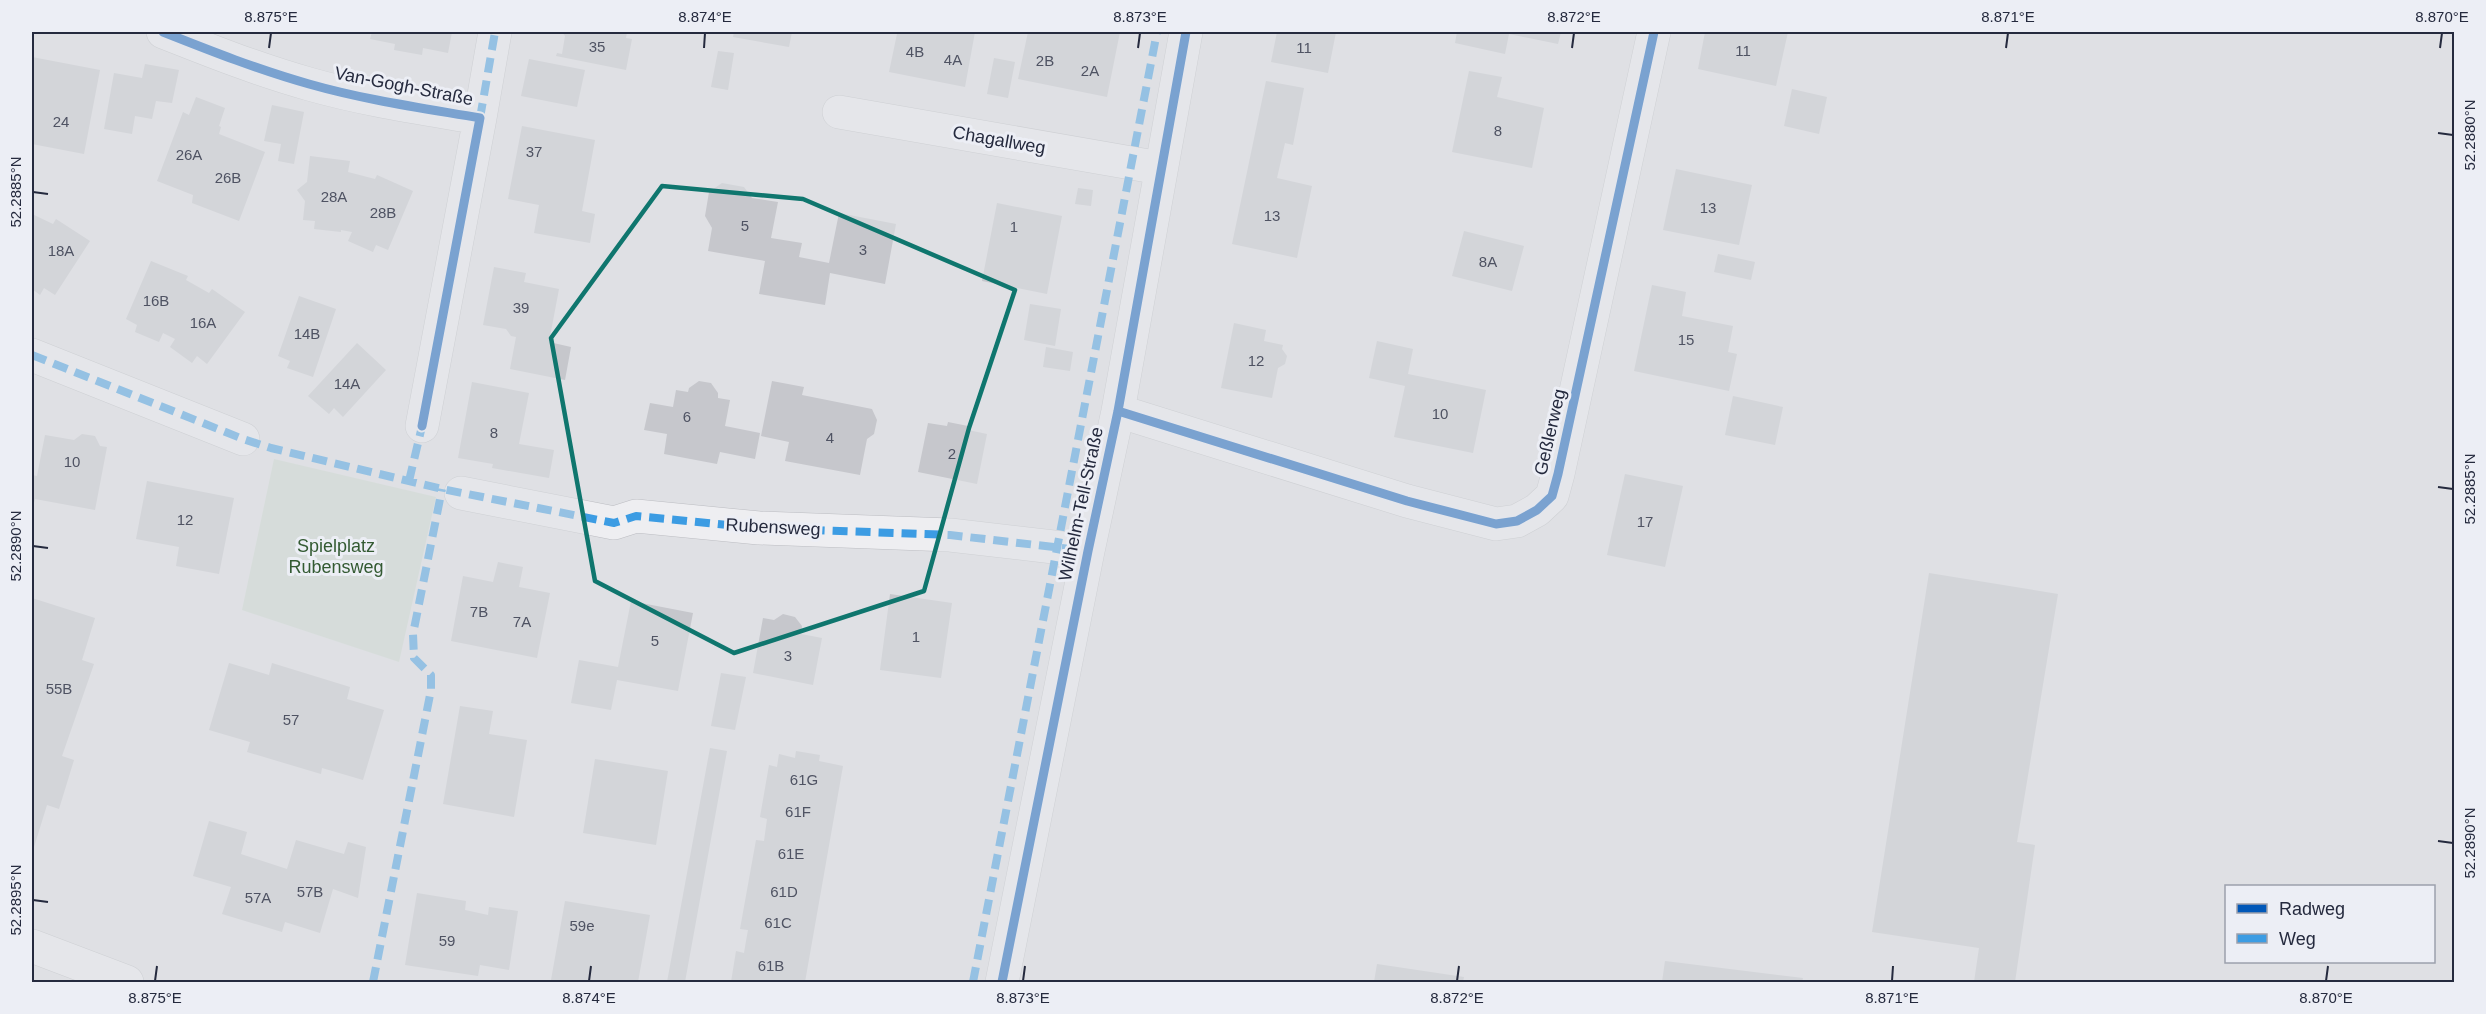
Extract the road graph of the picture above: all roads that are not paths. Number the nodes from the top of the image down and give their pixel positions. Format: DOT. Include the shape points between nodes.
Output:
graph roads {
  1 [pos="163,32"];
  2 [pos="495,32"];
  3 [pos="1186,32"];
  4 [pos="1654,32"];
  5 [pos="839,111"];
  6 [pos="480,118"];
  7 [pos="1160,168"];
  8 [pos="32,355"];
  9 [pos="1118,411"];
  10 [pos="422,426"];
  11 [pos="243,439"];
  12 [pos="461,493"];
  13 [pos="1088,551"];
  14 [pos="32,946"];
  15 [pos="127,982"];
  16 [pos="1002,982"];
  1 -- 6 [label="street, Van-Gogh-Straße" via="308,84 386,103"];
  2 -- 6 [label="street, Van-Gogh-Straße"];
  3 -- 7 [label="street, Wilhelm-Tell-Straße"];
  4 -- 9 [label="street, Geßlerweg" via="1558,474 1552,496 1537,510 1517,521 1496,524 1407,501"];
  5 -- 7 [label="street, Chagallweg"];
  6 -- 10 [label="street, Van-Gogh-Straße"];
  7 -- 9 [label="street, Wilhelm-Tell-Straße"];
  8 -- 11 [label="street"];
  9 -- 13 [label="street, Wilhelm-Tell-Straße"];
  12 -- 13 [label="street, Rubensweg" via="614,523 636,516 759,528 950,535"];
  13 -- 16 [label="street, Wilhelm-Tell-Straße"];
  14 -- 15 [label="street"];
}
